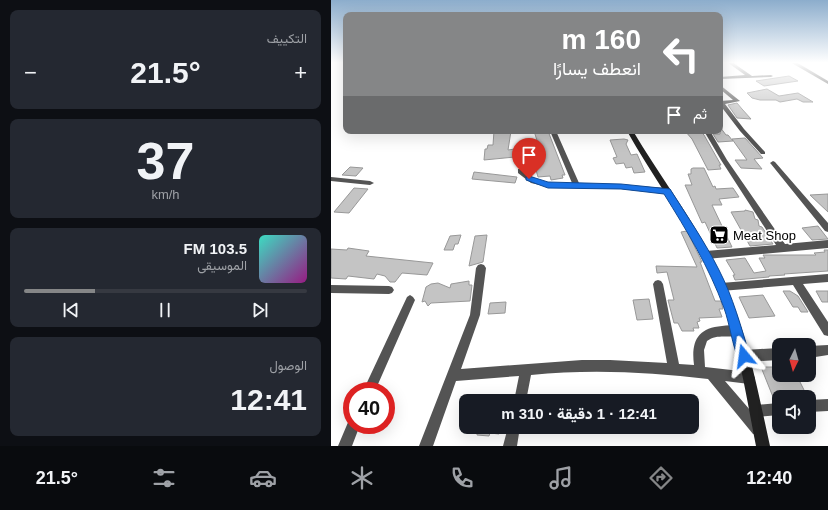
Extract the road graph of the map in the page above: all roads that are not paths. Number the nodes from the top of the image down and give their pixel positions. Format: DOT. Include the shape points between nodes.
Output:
graph roads {
  1 [pos="723,89"];
  2 [pos="723,103"];
  3 [pos="723,106"];
  4 [pos="554,134"];
  5 [pos="632,134"];
  6 [pos="709,134"];
  7 [pos="763,153"];
  8 [pos="773,163"];
  9 [pos="520,171"];
  10 [pos="331,179"];
  11 [pos="370,183"];
  12 [pos="577,186"];
  13 [pos="667,191"];
  14 [pos="828,229"];
  15 [pos="828,244"];
  16 [pos="783,249"];
  17 [pos="706,255"];
  18 [pos="481,268"];
  19 [pos="828,278"];
  20 [pos="796,280"];
  21 [pos="658,284"];
  22 [pos="721,287"];
  23 [pos="331,288"];
  24 [pos="389,290"];
  25 [pos="410,300"];
  26 [pos="737,331"];
  27 [pos="828,331"];
  28 [pos="828,350"];
  29 [pos="816,351"];
  30 [pos="772,354"];
  31 [pos="744,356"];
  32 [pos="674,368"];
  33 [pos="526,370"];
  34 [pos="705,372"];
  35 [pos="453,376"];
  36 [pos="749,378"];
  37 [pos="373,382"];
  38 [pos="521,394"];
  39 [pos="828,405"];
  40 [pos="816,406"];
  41 [pos="772,410"];
  42 [pos="756,411"];
  43 [pos="761,433"];
  44 [pos="350,434"];
  45 [pos="513,434"];
  46 [pos="345,446"];
  47 [pos="426,446"];
  48 [pos="510,446"];
  49 [pos="763,446"];
  1 -- 2 [label="street" via="737,101"];
  3 -- 7 [label="street"];
  4 -- 12 [label="street"];
  5 -- 13 [label="street"];
  6 -- 16 [label="street"];
  8 -- 14 [label="street"];
  9 -- 12 [label="street" via="529,179 543,184"];
  10 -- 11 [label="street"];
  12 -- 13 [label="street"];
  13 -- 17 [label="street"];
  15 -- 16 [label="street"];
  16 -- 17 [label="street"];
  17 -- 22 [label="street"];
  18 -- 35 [label="street" via="475,315"];
  19 -- 20 [label="street"];
  20 -- 22 [label="street"];
  20 -- 27 [label="street"];
  21 -- 32 [label="street"];
  22 -- 26 [label="street"];
  23 -- 24 [label="street"];
  25 -- 37 [label="street"];
  26 -- 31 [label="street"];
  26 -- 34 [label="street" via="718,330 702,338 697,351"];
  28 -- 29 [label="street"];
  30 -- 31 [label="street"];
  31 -- 36 [label="street"];
  32 -- 33 [label="street" via="591,365"];
  32 -- 34 [label="street"];
  33 -- 35 [label="street"];
  33 -- 38 [label="street"];
  34 -- 36 [label="street"];
  34 -- 43 [label="street"];
  35 -- 47 [label="street"];
  36 -- 42 [label="street"];
  39 -- 40 [label="street"];
  41 -- 42 [label="street"];
  42 -- 43 [label="street"];
  43 -- 49 [label="street"];
  44 -- 46 [label="street"];
  45 -- 48 [label="street"];
}
